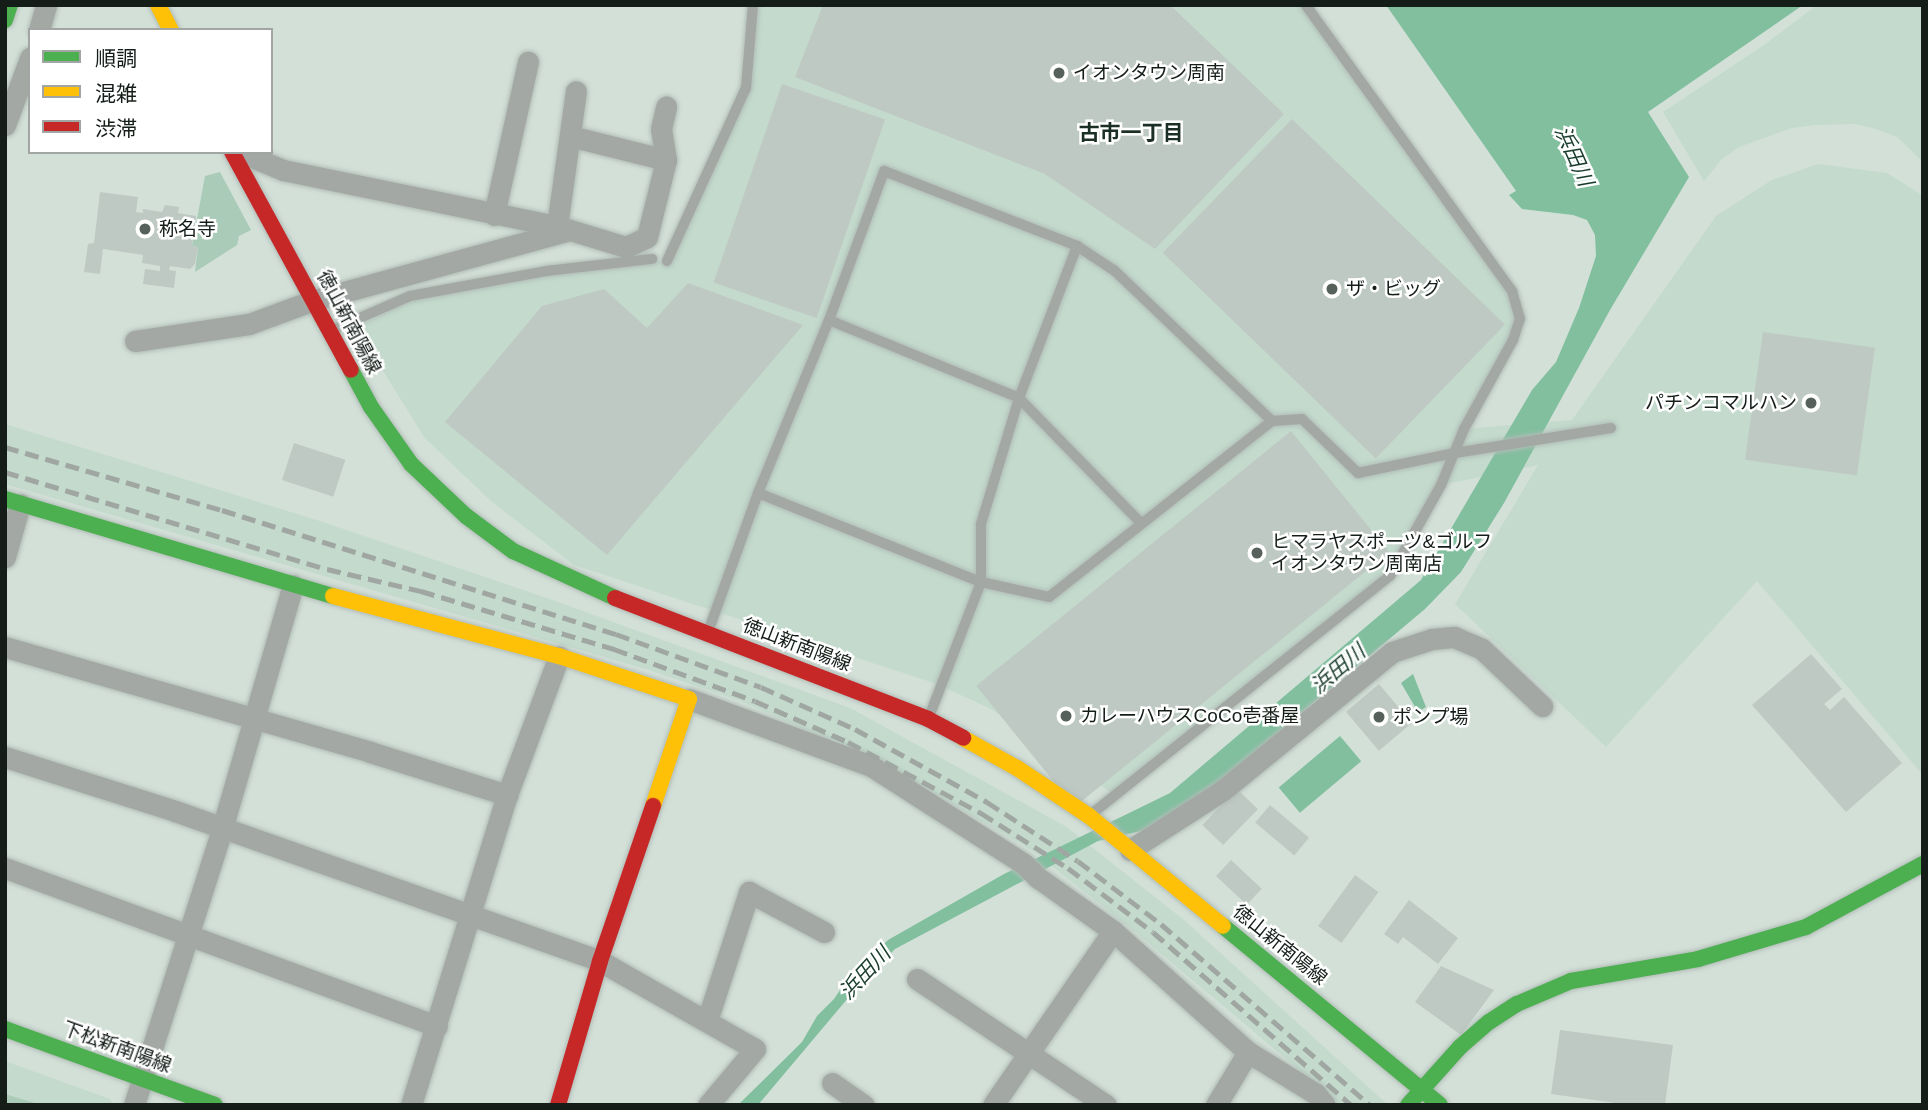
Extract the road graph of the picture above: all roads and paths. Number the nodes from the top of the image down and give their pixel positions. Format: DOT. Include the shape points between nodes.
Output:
graph roads {
  1 [pos="10,5"];
  2 [pos="47,5"];
  3 [pos="158,5"];
  4 [pos="753,5"];
  5 [pos="1306,5"];
  6 [pos="5,20"];
  7 [pos="40,28"];
  8 [pos="169,28"];
  9 [pos="528,62"];
  10 [pos="28,64"];
  11 [pos="576,91"];
  12 [pos="666,107"];
  13 [pos="13,112"];
  14 [pos="570,136"];
  15 [pos="233,154"];
  16 [pos="245,154"];
  17 [pos="666,160"];
  18 [pos="494,215"];
  19 [pos="564,228"];
  20 [pos="1077,246"];
  21 [pos="652,259"];
  22 [pos="667,261"];
  23 [pos="314,300"];
  24 [pos="829,320"];
  25 [pos="330,331"];
  26 [pos="135,341"];
  27 [pos="1019,398"];
  28 [pos="1272,421"];
  29 [pos="1611,428"];
  30 [pos="1455,453"];
  31 [pos="758,493"];
  32 [pos="13,502"];
  33 [pos="1140,522"];
  34 [pos="5,557"];
  35 [pos="981,582"];
  36 [pos="293,585"];
  37 [pos="708,632"];
  38 [pos="5,647"];
  39 [pos="559,656"];
  40 [pos="689,699"];
  41 [pos="1542,706"];
  42 [pos="255,719"];
  43 [pos="928,719"];
  44 [pos="5,757"];
  45 [pos="507,795"];
  46 [pos="1095,821"];
  47 [pos="222,829"];
  48 [pos="1126,846"];
  49 [pos="1923,864"];
  50 [pos="5,868"];
  51 [pos="470,913"];
  52 [pos="1113,931"];
  53 [pos="824,932"];
  54 [pos="188,936"];
  55 [pos="600,961"];
  56 [pos="917,979"];
  57 [pos="707,1021"];
  58 [pos="437,1026"];
  59 [pos="5,1029"];
  60 [pos="1028,1052"];
  61 [pos="1248,1052"];
  62 [pos="143,1079"];
  63 [pos="832,1083"];
  64 [pos="1422,1089"];
  65 [pos="134,1105"];
  66 [pos="215,1105"];
  67 [pos="411,1105"];
  68 [pos="558,1105"];
  69 [pos="708,1105"];
  70 [pos="864,1105"];
  71 [pos="993,1105"];
  72 [pos="1106,1105"];
  73 [pos="1216,1105"];
  74 [pos="1325,1105"];
  75 [pos="1408,1105"];
  76 [pos="1440,1105"];
  1 -- 6 [label="main road"];
  2 -- 7 [label="street"];
  3 -- 8 [label="main road"];
  4 -- 22 [label="lane" via="746,88"];
  5 -- 30 [label="lane" via="1512,291 1520,318 1513,340"];
  9 -- 18 [label="street"];
  10 -- 13 [label="street"];
  11 -- 14 [label="street"];
  12 -- 17 [label="street" via="661,129"];
  14 -- 17 [label="street"];
  14 -- 19 [label="street"];
  15 -- 23 [label="main road, 徳山新南陽線"];
  16 -- 18 [label="street" via="283,170"];
  17 -- 19 [label="street" via="647,237 626,247"];
  18 -- 19 [label="street"];
  19 -- 23 [label="street"];
  20 -- 24 [label="lane" via="884,171"];
  20 -- 27 [label="lane"];
  20 -- 28 [label="lane" via="1115,271"];
  21 -- 25 [label="lane" via="546,271 410,296"];
  23 -- 25 [label="main road, 徳山新南陽線"];
  23 -- 26 [label="street" via="249,324"];
  24 -- 27 [label="lane"];
  24 -- 31 [label="lane"];
  25 -- 37 [label="main road, 徳山新南陽線" via="371,407 411,464 466,516 513,551 580,584"];
  27 -- 33 [label="lane"];
  27 -- 35 [label="lane" via="981,524"];
  28 -- 30 [label="lane" via="1302,419 1358,473"];
  28 -- 33 [label="lane"];
  29 -- 30 [label="lane"];
  30 -- 46 [label="lane" via="1390,576"];
  31 -- 35 [label="lane"];
  31 -- 37 [label="lane"];
  32 -- 34 [label="street"];
  32 -- 36 [label="main road"];
  33 -- 35 [label="lane" via="1049,597"];
  35 -- 43 [label="lane"];
  36 -- 39 [label="main road"];
  36 -- 42 [label="street"];
  37 -- 43 [label="main road, 徳山新南陽線"];
  38 -- 42 [label="street"];
  39 -- 40 [label="main road"];
  39 -- 45 [label="street"];
  40 -- 52 [label="street" via="871,766"];
  40 -- 55 [label="main road"];
  41 -- 48 [label="street" via="1482,649 1454,637 1391,652 1223,790"];
  42 -- 45 [label="street"];
  42 -- 47 [label="street"];
  43 -- 46 [label="main road, 徳山新南陽線" via="1017,768"];
  44 -- 47 [label="street"];
  45 -- 51 [label="street"];
  46 -- 48 [label="main road, 徳山新南陽線"];
  47 -- 51 [label="street"];
  47 -- 54 [label="street"];
  48 -- 64 [label="main road, 徳山新南陽線"];
  49 -- 64 [label="main road" via="1805,927 1698,959 1571,981 1517,1004 1460,1047"];
  50 -- 54 [label="street"];
  51 -- 55 [label="street"];
  51 -- 58 [label="street"];
  52 -- 60 [label="street"];
  52 -- 61 [label="street"];
  53 -- 57 [label="street" via="749,892"];
  54 -- 58 [label="street"];
  54 -- 62 [label="street"];
  55 -- 57 [label="street"];
  55 -- 68 [label="main road"];
  56 -- 60 [label="street"];
  57 -- 69 [label="street" via="755,1049"];
  58 -- 67 [label="street"];
  59 -- 62 [label="main road, 下松新南陽線"];
  60 -- 71 [label="street"];
  60 -- 72 [label="street"];
  61 -- 73 [label="street"];
  61 -- 74 [label="street" via="1316,1094"];
  62 -- 65 [label="street"];
  62 -- 66 [label="main road, 下松新南陽線"];
  63 -- 70 [label="street"];
  64 -- 75 [label="main road"];
  64 -- 76 [label="main road, 徳山新南陽線"];
}
